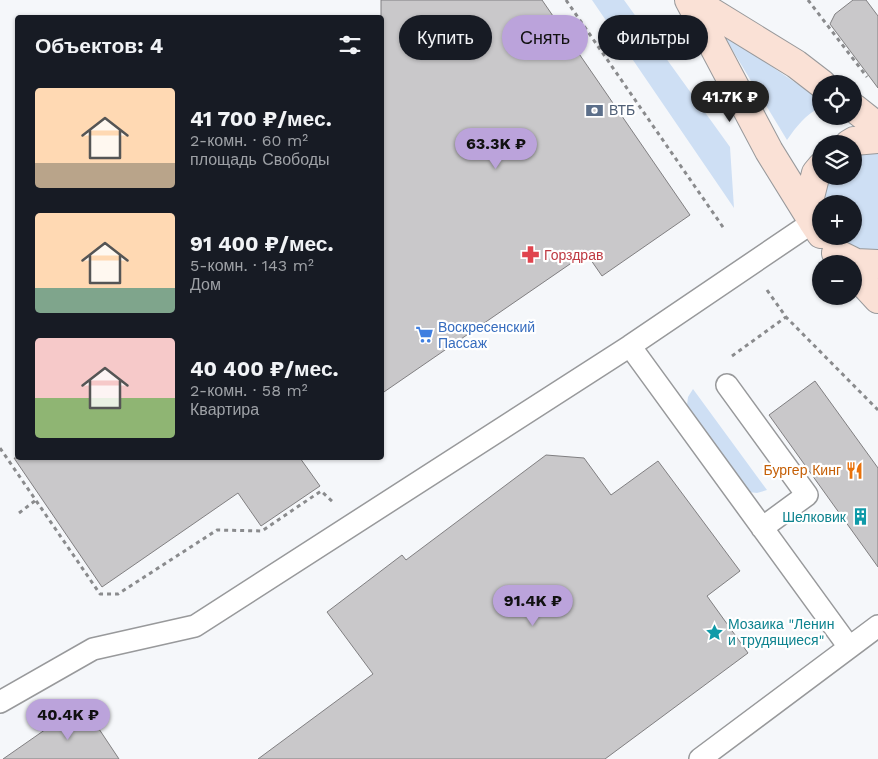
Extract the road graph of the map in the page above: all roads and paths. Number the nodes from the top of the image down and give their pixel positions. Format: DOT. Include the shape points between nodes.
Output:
graph roads {
  1 [pos="566,0"];
  2 [pos="691,0"];
  3 [pos="808,0"];
  4 [pos="812,76"];
  5 [pos="869,80"];
  6 [pos="862,114"];
  7 [pos="878,127"];
  8 [pos="878,139"];
  9 [pos="862,140"];
  10 [pos="813,185"];
  11 [pos="725,230"];
  12 [pos="832,247"];
  13 [pos="878,264"];
  14 [pos="762,284"];
  15 [pos="878,299"];
  16 [pos="630,346"];
  17 [pos="727,385"];
  18 [pos="878,410"];
  19 [pos="0,448"];
  20 [pos="321,491"];
  21 [pos="36,500"];
  22 [pos="19,512"];
  23 [pos="762,528"];
  24 [pos="878,626"];
  25 [pos="849,647"];
  26 [pos="0,702"];
  27 [pos="700,759"];
  1 -- 11 [label="path"];
  2 -- 4 [label="main road"];
  2 -- 12 [label="main road" via="769,151"];
  3 -- 5 [label="path"];
  6 -- 7 [label="main road"];
  8 -- 9 [label="main road"];
  10 -- 12 [label="main road" via="810,197"];
  12 -- 13 [label="main road" via="856,263"];
  12 -- 15 [label="main road"];
  12 -- 16 [label="lane"];
  14 -- 18 [label="path" via="786,317"];
  16 -- 23 [label="lane"];
  16 -- 26 [label="lane" via="195,626 93,649"];
  17 -- 23 [label="lane" via="807,495"];
  19 -- 21 [label="path"];
  20 -- 21 [label="path" via="262,531 217,530 118,594 100,594"];
  21 -- 22 [label="path"];
  23 -- 25 [label="lane"];
  24 -- 25 [label="lane"];
  25 -- 27 [label="lane"];
}
